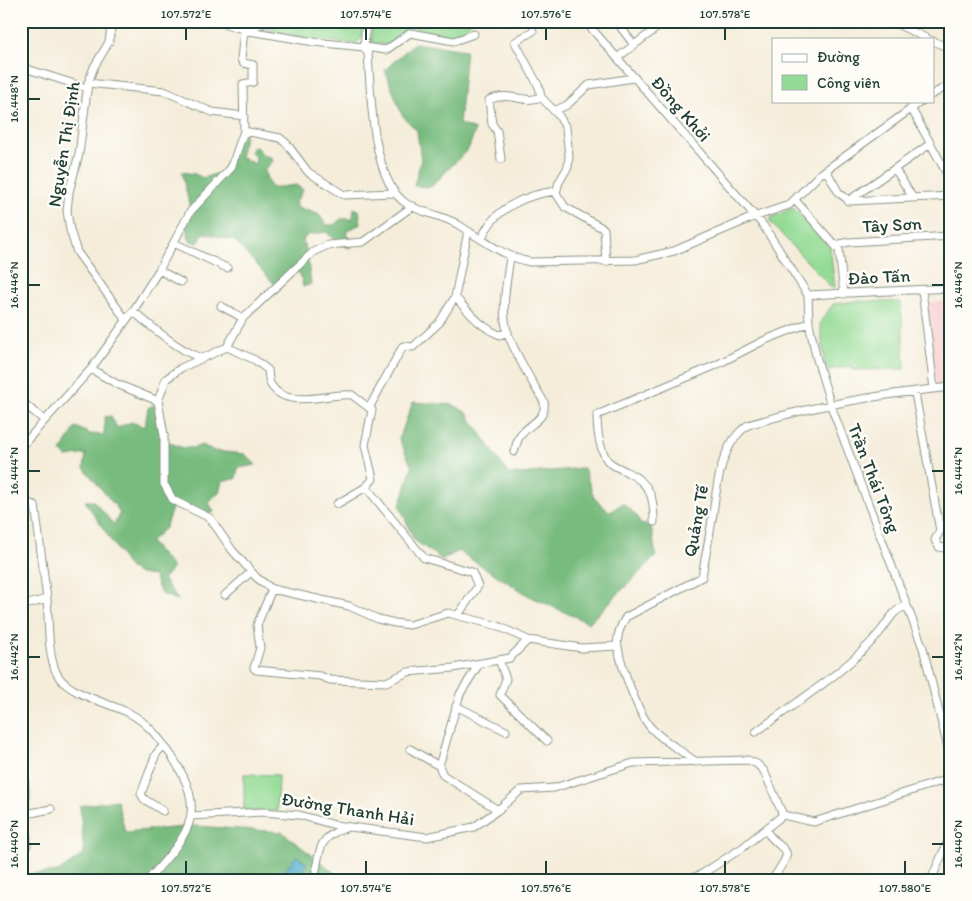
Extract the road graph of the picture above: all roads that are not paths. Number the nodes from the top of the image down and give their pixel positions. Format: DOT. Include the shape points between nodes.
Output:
graph roads {
  1 [pos="112,21"];
  2 [pos="220,21"];
  3 [pos="245,21"];
  4 [pos="270,21"];
  5 [pos="366,21"];
  6 [pos="585,21"];
  7 [pos="616,21"];
  8 [pos="666,21"];
  9 [pos="891,21"];
  10 [pos="244,30"];
  11 [pos="533,31"];
  12 [pos="474,34"];
  13 [pos="926,38"];
  14 [pos="934,41"];
  15 [pos="634,45"];
  16 [pos="364,47"];
  17 [pos="951,49"];
  18 [pos="616,58"];
  19 [pos="21,67"];
  20 [pos="633,78"];
  21 [pos="951,84"];
  22 [pos="88,86"];
  23 [pos="934,93"];
  24 [pos="541,97"];
  25 [pos="920,102"];
  26 [pos="910,108"];
  27 [pos="554,111"];
  28 [pos="244,116"];
  29 [pos="244,131"];
  30 [pos="930,144"];
  31 [pos="501,159"];
  32 [pos="895,169"];
  33 [pos="826,170"];
  34 [pos="951,181"];
  35 [pos="556,191"];
  36 [pos="394,193"];
  37 [pos="951,196"];
  38 [pos="913,198"];
  39 [pos="795,200"];
  40 [pos="848,201"];
  41 [pos="413,206"];
  42 [pos="754,217"];
  43 [pos="468,230"];
  44 [pos="951,236"];
  45 [pos="482,239"];
  46 [pos="174,243"];
  47 [pos="836,245"];
  48 [pos="510,257"];
  49 [pos="606,262"];
  50 [pos="226,268"];
  51 [pos="159,270"];
  52 [pos="181,282"];
  53 [pos="951,288"];
  54 [pos="922,290"];
  55 [pos="808,294"];
  56 [pos="844,294"];
  57 [pos="456,297"];
  58 [pos="221,306"];
  59 [pos="133,311"];
  60 [pos="243,318"];
  61 [pos="126,320"];
  62 [pos="809,323"];
  63 [pos="508,332"];
  64 [pos="227,347"];
  65 [pos="203,358"];
  66 [pos="91,369"];
  67 [pos="951,387"];
  68 [pos="934,389"];
  69 [pos="915,393"];
  70 [pos="158,401"];
  71 [pos="21,402"];
  72 [pos="831,406"];
  73 [pos="369,408"];
  74 [pos="44,420"];
  75 [pos="21,447"];
  76 [pos="514,452"];
  77 [pos="366,487"];
  78 [pos="21,500"];
  79 [pos="338,504"];
  80 [pos="654,522"];
  81 [pos="950,549"];
  82 [pos="251,572"];
  83 [pos="272,589"];
  84 [pos="225,595"];
  85 [pos="47,599"];
  86 [pos="21,606"];
  87 [pos="907,606"];
  88 [pos="458,615"];
  89 [pos="528,640"];
  90 [pos="618,646"];
  91 [pos="499,660"];
  92 [pos="479,664"];
  93 [pos="456,706"];
  94 [pos="506,731"];
  95 [pos="756,732"];
  96 [pos="547,740"];
  97 [pos="164,745"];
  98 [pos="410,749"];
  99 [pos="951,760"];
  100 [pos="696,762"];
  101 [pos="439,766"];
  102 [pos="21,767"];
  103 [pos="951,778"];
  104 [pos="23,799"];
  105 [pos="51,809"];
  106 [pos="498,810"];
  107 [pos="163,811"];
  108 [pos="26,814"];
  109 [pos="783,815"];
  110 [pos="191,816"];
  111 [pos="349,827"];
  112 [pos="765,830"];
  113 [pos="951,834"];
  114 [pos="21,857"];
  115 [pos="696,878"];
  116 [pos="148,880"];
  117 [pos="314,880"];
  118 [pos="672,880"];
  119 [pos="772,880"];
  120 [pos="931,880"];
  1 -- 22 [label="street, Nguyễn Thị Định" via="109,42 92,70"];
  2 -- 10 [label="street"];
  3 -- 10 [label="street"];
  4 -- 10 [label="street"];
  5 -- 16 [label="street"];
  6 -- 18 [label="street, Đồng Khởi"];
  7 -- 15 [label="street"];
  8 -- 15 [label="street"];
  9 -- 13 [label="street"];
  10 -- 16 [label="street"];
  10 -- 28 [label="street" via="241,59 243,63 253,65 253,82 243,84"];
  11 -- 24 [label="street" via="514,42 536,80"];
  12 -- 16 [label="street" via="454,41 410,33 386,50"];
  14 -- 17 [label="street"];
  15 -- 18 [label="street"];
  16 -- 36 [label="street" via="368,54 380,156"];
  18 -- 20 [label="street, Đồng Khởi"];
  19 -- 22 [label="street"];
  20 -- 27 [label="street" via="589,85 567,105"];
  20 -- 42 [label="street, Đồng Khởi"];
  21 -- 23 [label="street"];
  22 -- 28 [label="street" via="164,91 212,112"];
  22 -- 61 [label="street, Nguyễn Thị Định" via="79,154 68,192 68,224 81,259"];
  24 -- 27 [label="street"];
  24 -- 31 [label="street" via="528,100 501,95 489,100"];
  25 -- 26 [label="street"];
  26 -- 30 [label="street"];
  26 -- 33 [label="street"];
  27 -- 35 [label="street" via="566,128 569,156 568,167"];
  28 -- 29 [label="street"];
  29 -- 36 [label="street" via="280,138 308,172 344,195"];
  29 -- 46 [label="street" via="230,170 190,212"];
  30 -- 32 [label="street"];
  30 -- 34 [label="street"];
  32 -- 38 [label="street"];
  32 -- 40 [label="street"];
  33 -- 39 [label="street"];
  33 -- 40 [label="street" via="839,193"];
  35 -- 45 [label="street" via="510,205 491,221"];
  35 -- 49 [label="street" via="565,208 604,229"];
  36 -- 41 [label="street"];
  37 -- 38 [label="street"];
  38 -- 40 [label="street"];
  39 -- 42 [label="street"];
  39 -- 47 [label="street"];
  41 -- 43 [label="street"];
  41 -- 60 [label="street" via="363,242 316,249"];
  42 -- 49 [label="street" via="674,251 635,260"];
  42 -- 55 [label="street" via="779,248"];
  43 -- 45 [label="street"];
  43 -- 57 [label="street"];
  44 -- 47 [label="street, Tây Sơn"];
  45 -- 48 [label="street"];
  46 -- 50 [label="street"];
  46 -- 51 [label="street"];
  47 -- 56 [label="street" via="840,253"];
  48 -- 49 [label="street" via="530,262"];
  48 -- 63 [label="street" via="505,294"];
  51 -- 52 [label="street"];
  51 -- 59 [label="street"];
  53 -- 54 [label="street, Đào Tấn"];
  54 -- 56 [label="street, Đào Tấn"];
  54 -- 68 [label="street"];
  55 -- 56 [label="street, Đào Tấn"];
  55 -- 62 [label="street, Trần Thái Tông"];
  57 -- 63 [label="street" via="472,317 490,331 500,335"];
  57 -- 73 [label="street" via="439,322 413,347 403,346"];
  58 -- 60 [label="street"];
  59 -- 61 [label="street"];
  59 -- 65 [label="street" via="191,354"];
  60 -- 64 [label="street"];
  61 -- 66 [label="street"];
  62 -- 72 [label="street, Trần Thái Tông"];
  62 -- 80 [label="street" via="596,415 599,437 608,460 647,487 654,500"];
  63 -- 76 [label="street" via="545,408 544,414 520,436"];
  64 -- 65 [label="street"];
  64 -- 73 [label="street" via="268,370 269,382 278,393 311,400 352,395"];
  65 -- 70 [label="street" via="168,376"];
  66 -- 70 [label="street"];
  66 -- 74 [label="street"];
  67 -- 68 [label="street, Quảng Tế"];
  68 -- 69 [label="street, Quảng Tế"];
  69 -- 72 [label="street, Quảng Tế" via="857,398"];
  69 -- 81 [label="street" via="940,531 934,540 939,547"];
  70 -- 82 [label="street" via="164,435 163,475 168,493 182,505 210,518"];
  71 -- 74 [label="street"];
  72 -- 87 [label="street, Trần Thái Tông"];
  72 -- 90 [label="street, Quảng Tế" via="802,409 740,430 731,443 720,472 702,577 626,617 620,629"];
  73 -- 77 [label="street" via="372,412 365,445 373,479"];
  74 -- 75 [label="street"];
  77 -- 79 [label="street"];
  77 -- 88 [label="street" via="424,558 472,572 478,586"];
  78 -- 85 [label="street" via="35,505"];
  82 -- 83 [label="street"];
  82 -- 84 [label="street"];
  83 -- 88 [label="street" via="349,606 394,623 410,625 448,613"];
  83 -- 92 [label="street" via="257,625 260,648 256,670 320,676 330,680 386,682 408,672"];
  85 -- 86 [label="street"];
  85 -- 97 [label="street" via="51,649 57,676 65,686 129,713 154,730"];
  87 -- 95 [label="street" via="894,613 880,632 828,679"];
  87 -- 99 [label="street, Trần Thái Tông" via="923,648"];
  88 -- 89 [label="street" via="498,626"];
  89 -- 90 [label="street" via="582,648"];
  89 -- 91 [label="street" via="510,658"];
  90 -- 100 [label="street" via="644,719 653,730"];
  91 -- 92 [label="street"];
  91 -- 96 [label="street" via="506,679 500,695"];
  92 -- 93 [label="street" via="464,685"];
  93 -- 94 [label="street"];
  93 -- 101 [label="street"];
  97 -- 107 [label="street" via="156,754 141,794"];
  97 -- 110 [label="street" via="189,786"];
  98 -- 101 [label="street"];
  100 -- 106 [label="street, Đường Thanh Hải" via="633,763 554,788 521,790"];
  100 -- 109 [label="street, Đường Thanh Hải" via="748,760 757,764 767,776 768,786"];
  101 -- 106 [label="street" via="443,774"];
  102 -- 104 [label="street" via="24,769"];
  103 -- 109 [label="street" via="814,822"];
  104 -- 108 [label="street"];
  105 -- 108 [label="street"];
  106 -- 111 [label="street, Đường Thanh Hải" via="474,827 427,836"];
  108 -- 114 [label="street" via="27,845"];
  109 -- 112 [label="street"];
  110 -- 111 [label="street, Đường Thanh Hải" via="263,812 299,815"];
  110 -- 116 [label="street" via="179,844"];
  111 -- 117 [label="street" via="340,830 318,849"];
  112 -- 115 [label="street"];
  112 -- 119 [label="street" via="787,852"];
  113 -- 120 [label="street"];
  115 -- 118 [label="street"];
}
